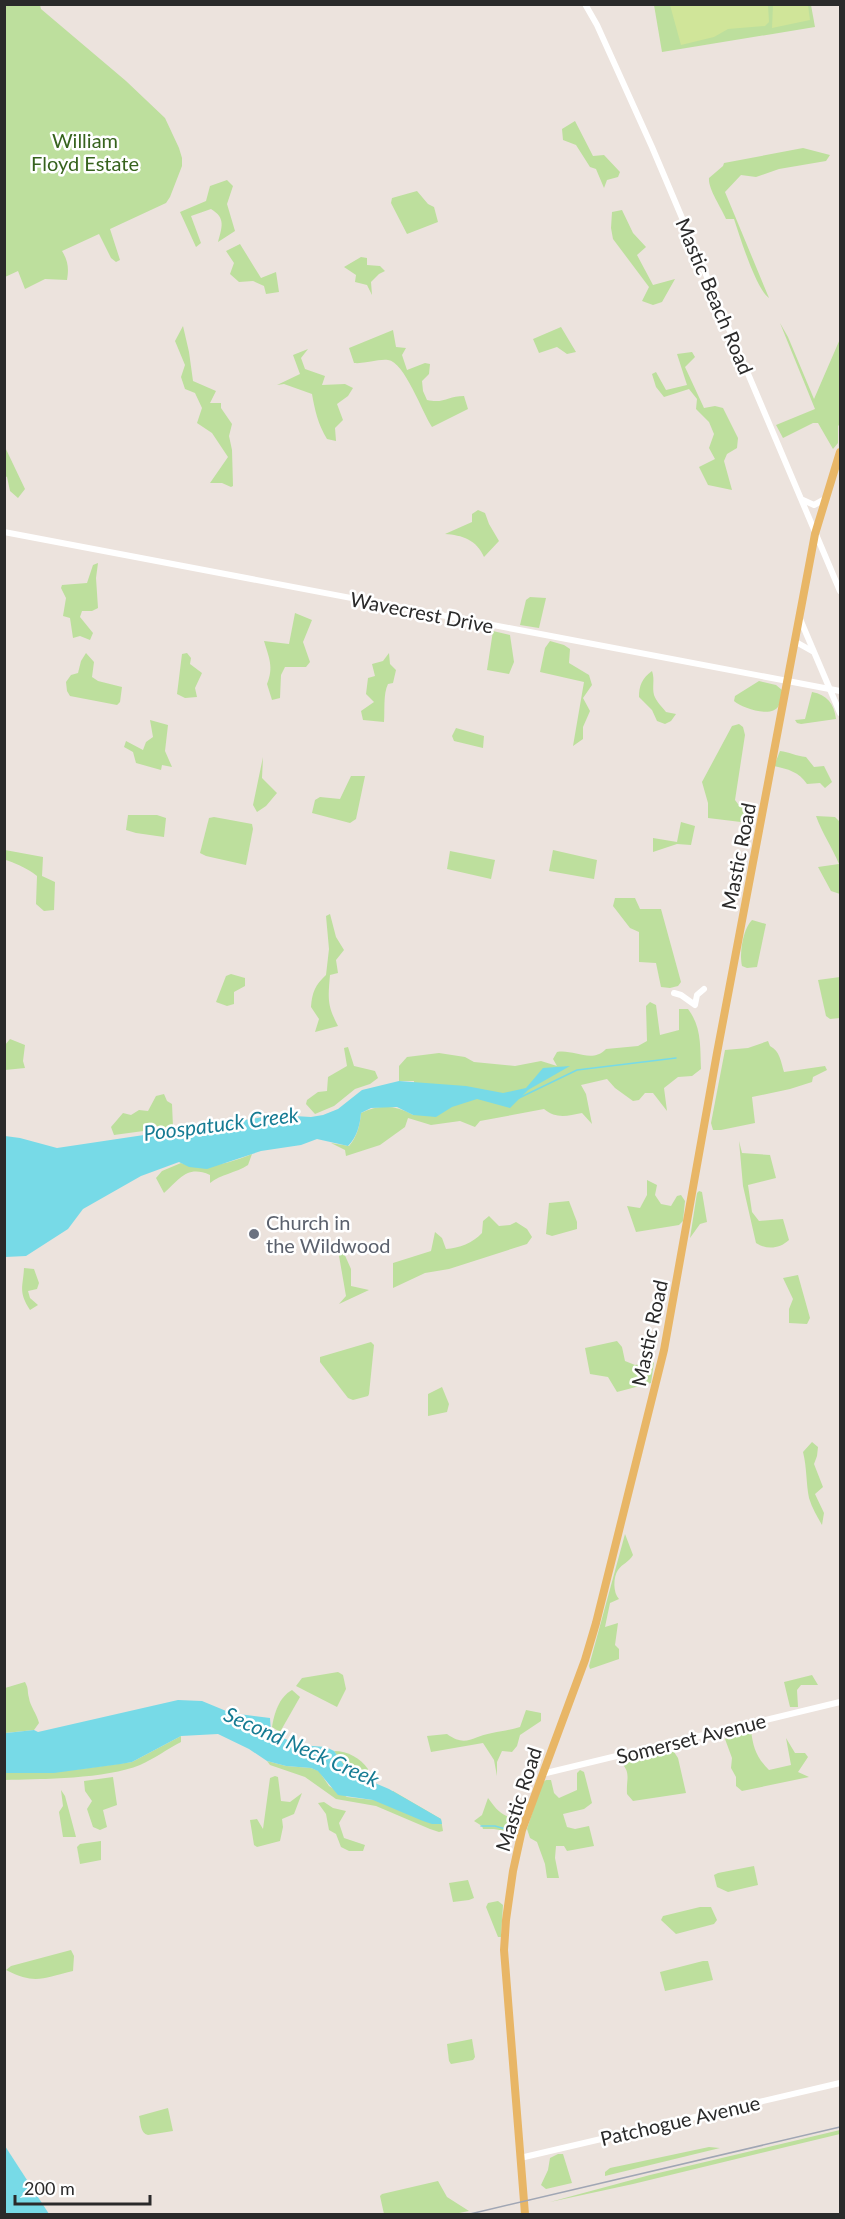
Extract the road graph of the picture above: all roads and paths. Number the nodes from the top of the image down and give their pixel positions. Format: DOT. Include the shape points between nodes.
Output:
graph roads {
  1 [pos="585,4"];
  2 [pos="840,453"];
  3 [pos="825,499"];
  4 [pos="802,500"];
  5 [pos="4,532"];
  6 [pos="815,534"];
  7 [pos="812,556"];
  8 [pos="827,558"];
  9 [pos="840,591"];
  10 [pos="800,619"];
  11 [pos="796,642"];
  12 [pos="812,651"];
  13 [pos="822,673"];
  14 [pos="789,681"];
  15 [pos="811,686"];
  16 [pos="829,689"];
  17 [pos="840,691"];
  18 [pos="840,702"];
  19 [pos="840,712"];
  20 [pos="704,989"];
  21 [pos="674,993"];
  22 [pos="840,1702"];
  23 [pos="542,1773"];
  24 [pos="840,2083"];
  25 [pos="520,2158"];
  26 [pos="525,2214"];
  1 -- 4 [label="street, Mastic Beach Road" via="652,147"];
  2 -- 3 [label="main road, Mastic Road"];
  3 -- 4 [label="street" via="814,505"];
  3 -- 6 [label="main road, Mastic Road"];
  4 -- 6 [label="street, Mastic Beach Road"];
  5 -- 14 [label="street, Wavecrest Drive"];
  6 -- 7 [label="main road, Mastic Road"];
  6 -- 8 [label="street, Mastic Beach Road"];
  7 -- 8 [label="street"];
  7 -- 10 [label="main road, Mastic Road"];
  8 -- 9 [label="street, Mastic Beach Road"];
  10 -- 11 [label="main road, Mastic Road"];
  10 -- 12 [label="street"];
  11 -- 12 [label="street"];
  11 -- 14 [label="main road, Mastic Road"];
  12 -- 13 [label="street"];
  13 -- 15 [label="street"];
  13 -- 16 [label="street"];
  14 -- 15 [label="street, Wavecrest Drive"];
  14 -- 23 [label="main road, Mastic Road" via="664,1350 596,1623"];
  15 -- 16 [label="street, Wavecrest Drive"];
  16 -- 17 [label="street, Wavecrest Drive"];
  16 -- 19 [label="street"];
  18 -- 19 [label="street"];
  20 -- 21 [label="street" via="697,995 695,1005"];
  22 -- 23 [label="street, Somerset Avenue"];
  23 -- 25 [label="main road, Mastic Road" via="515,1860 504,1950"];
  24 -- 25 [label="street, Patchogue Avenue"];
  25 -- 26 [label="main road, Mastic Road"];
}
